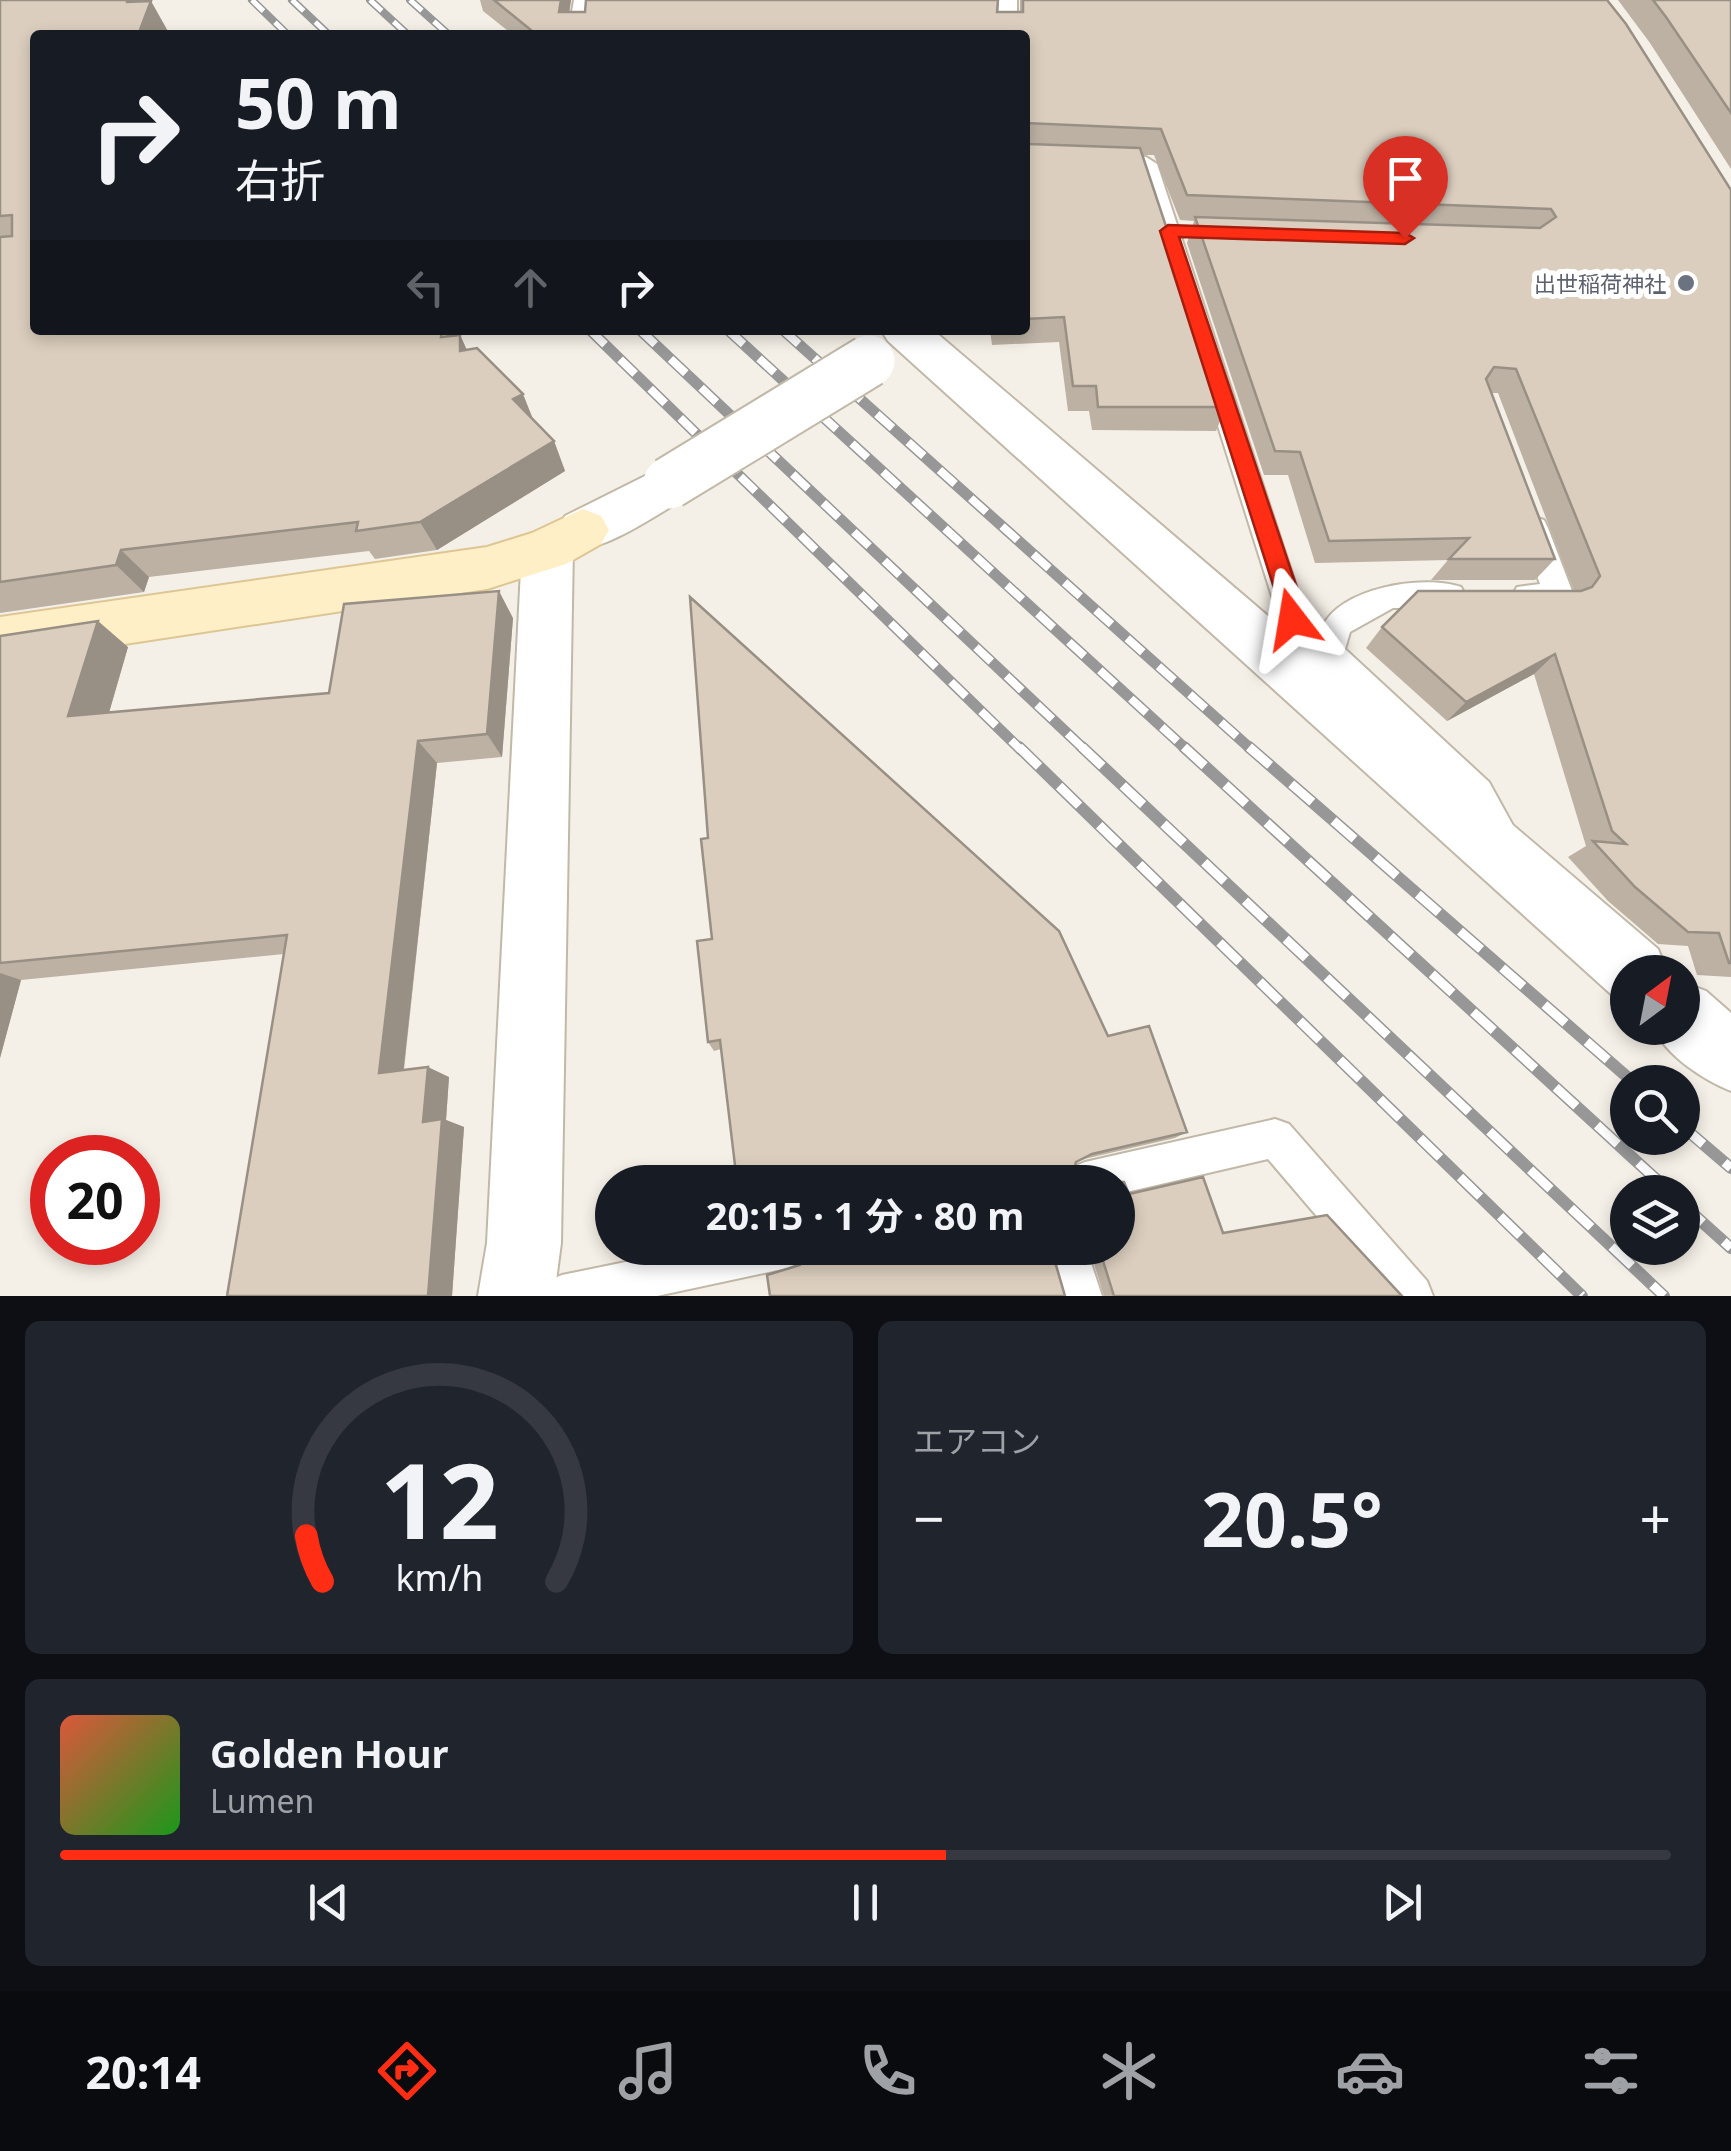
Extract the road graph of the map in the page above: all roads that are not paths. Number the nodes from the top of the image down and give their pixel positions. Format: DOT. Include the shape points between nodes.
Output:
graph roads {
  1 [pos="584,0"];
  2 [pos="1008,0"];
  3 [pos="579,30"];
  4 [pos="1006,30"];
  5 [pos="1030,158"];
  6 [pos="895,342"];
  7 [pos="1526,508"];
  8 [pos="565,540"];
  9 [pos="0,640"];
  10 [pos="1328,654"];
  11 [pos="1523,874"];
  12 [pos="1615,955"];
  13 [pos="1700,1030"];
  14 [pos="1731,1057"];
  15 [pos="1135,1171"];
  16 [pos="707,1265"];
  17 [pos="1071,1265"];
  18 [pos="516,1296"];
  19 [pos="562,1296"];
  20 [pos="1081,1296"];
  21 [pos="1412,1296"];
  1 -- 3 [label="lane"];
  2 -- 4 [label="lane"];
  5 -- 10 [label="lane" via="1146,164 1178,231 1292,619"];
  6 -- 8 [label="street, bridge"];
  6 -- 11 [label="street"];
  7 -- 10 [label="lane" via="1559,596 1388,596 1338,624"];
  8 -- 9 [label="street" via="487,568"];
  8 -- 18 [label="street"];
  10 -- 11 [label="lane" via="1478,793"];
  11 -- 12 [label="street"];
  13 -- 14 [label="street"];
  15 -- 21 [label="lane" via="1275,1138"];
  16 -- 19 [label="lane"];
  17 -- 20 [label="lane"];
}
